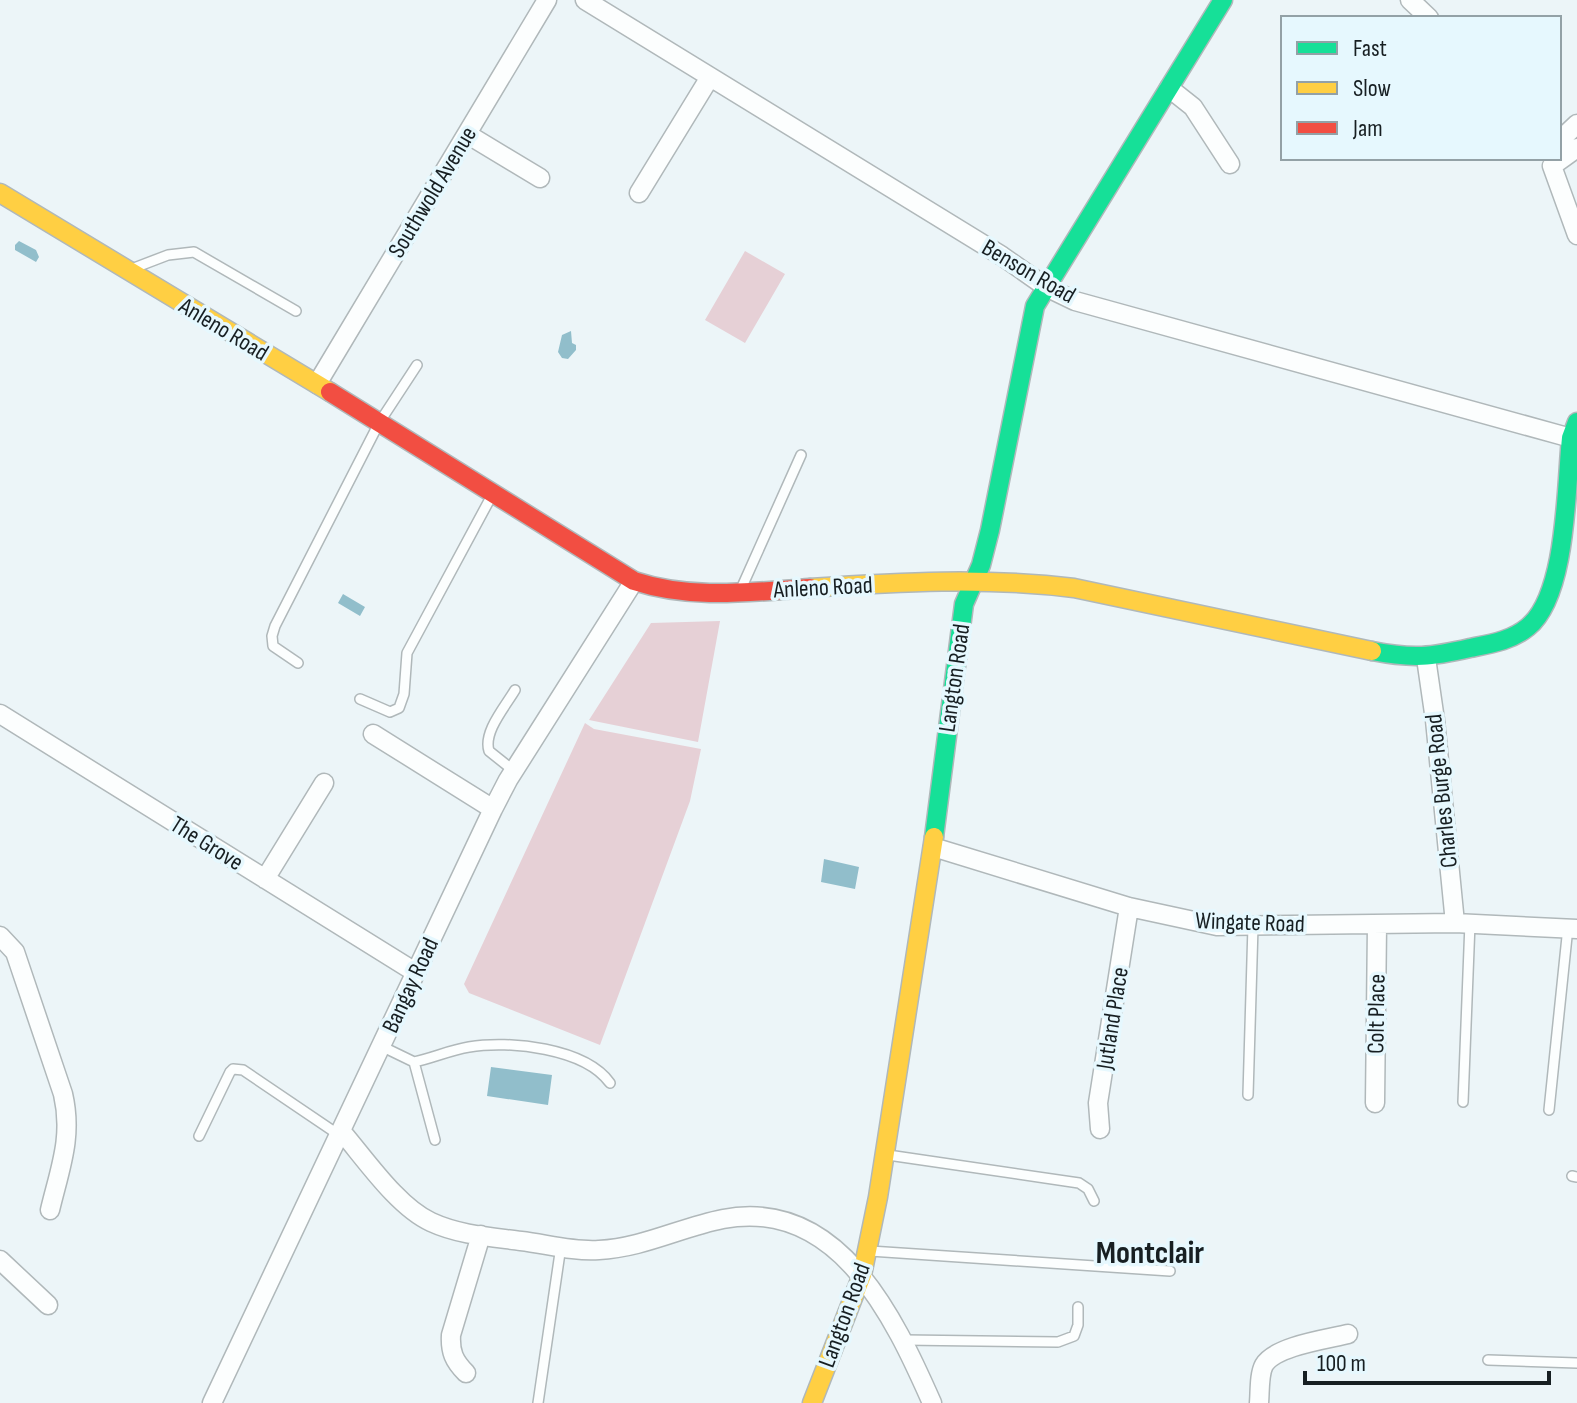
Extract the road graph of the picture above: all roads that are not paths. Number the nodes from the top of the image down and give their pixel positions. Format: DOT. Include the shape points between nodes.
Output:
graph roads {
  1 [pos="547,0"];
  2 [pos="585,0"];
  3 [pos="1223,0"];
  4 [pos="1410,0"];
  5 [pos="1427,16"];
  6 [pos="710,77"];
  7 [pos="1169,88"];
  8 [pos="1577,124"];
  9 [pos="467,134"];
  10 [pos="1561,139"];
  11 [pos="1549,162"];
  12 [pos="1230,164"];
  13 [pos="540,178"];
  14 [pos="0,193"];
  15 [pos="639,193"];
  16 [pos="1577,194"];
  17 [pos="1577,235"];
  18 [pos="127,271"];
  19 [pos="1046,287"];
  20 [pos="296,311"];
  21 [pos="417,365"];
  22 [pos="317,384"];
  23 [pos="379,423"];
  24 [pos="1574,430"];
  25 [pos="801,455"];
  26 [pos="493,493"];
  27 [pos="974,579"];
  28 [pos="634,581"];
  29 [pos="740,592"];
  30 [pos="1426,658"];
  31 [pos="298,663"];
  32 [pos="515,690"];
  33 [pos="360,699"];
  34 [pos="0,714"];
  35 [pos="373,734"];
  36 [pos="514,771"];
  37 [pos="324,783"];
  38 [pos="493,809"];
  39 [pos="933,847"];
  40 [pos="265,879"];
  41 [pos="1129,907"];
  42 [pos="1462,923"];
  43 [pos="1377,925"];
  44 [pos="1253,926"];
  45 [pos="1572,928"];
  46 [pos="0,936"];
  47 [pos="415,972"];
  48 [pos="381,1046"];
  49 [pos="414,1062"];
  50 [pos="610,1083"];
  51 [pos="1248,1095"];
  52 [pos="1463,1102"];
  53 [pos="1375,1103"];
  54 [pos="1549,1110"];
  55 [pos="1100,1129"];
  56 [pos="341,1134"];
  57 [pos="199,1136"];
  58 [pos="435,1140"];
  59 [pos="885,1155"];
  60 [pos="1094,1201"];
  61 [pos="50,1210"];
  62 [pos="481,1235"];
  63 [pos="561,1246"];
  64 [pos="867,1251"];
  65 [pos="0,1260"];
  66 [pos="1170,1271"];
  67 [pos="862,1275"];
  68 [pos="48,1305"];
  69 [pos="1078,1307"];
  70 [pos="1348,1334"];
  71 [pos="904,1340"];
  72 [pos="1488,1360"];
  73 [pos="1577,1363"];
  74 [pos="466,1373"];
  75 [pos="212,1403"];
  76 [pos="538,1403"];
  77 [pos="812,1403"];
  78 [pos="932,1403"];
  79 [pos="1259,1403"];
  1 -- 9 [label="street, Southwold Avenue"];
  2 -- 6 [label="street, Benson Road"];
  3 -- 7 [label="street, Langton Road"];
  4 -- 5 [label="street"];
  6 -- 15 [label="street"];
  6 -- 19 [label="street, Benson Road"];
  7 -- 12 [label="street" via="1193,107"];
  7 -- 19 [label="street, Langton Road"];
  8 -- 10 [label="street"];
  9 -- 13 [label="street"];
  9 -- 22 [label="street, Southwold Avenue"];
  11 -- 16 [label="street"];
  11 -- 17 [label="street"];
  14 -- 18 [label="street, Anleno Road"];
  18 -- 20 [label="lane" via="168,255 194,252"];
  18 -- 22 [label="street, Anleno Road"];
  19 -- 24 [label="street, Benson Road" via="1075,301"];
  19 -- 27 [label="street, Langton Road" via="1030,323 990,530"];
  21 -- 23 [label="lane"];
  22 -- 23 [label="street, Anleno Road"];
  23 -- 26 [label="street, Anleno Road"];
  23 -- 31 [label="lane" via="275,626 273,646"];
  24 -- 30 [label="street, Anleno Road" via="1558,568 1544,610 1506,640"];
  25 -- 29 [label="lane"];
  26 -- 28 [label="street, Anleno Road"];
  26 -- 33 [label="lane" via="407,653 399,708 390,712"];
  27 -- 29 [label="street, Anleno Road"];
  27 -- 30 [label="street, Anleno Road" via="1074,588"];
  27 -- 39 [label="street, Langton Road" via="964,604"];
  28 -- 29 [label="street, Anleno Road" via="687,594"];
  28 -- 36 [label="street, Bangay Road"];
  30 -- 42 [label="street, Charles Burge Road"];
  32 -- 36 [label="lane" via="487,746"];
  34 -- 40 [label="street, The Grove"];
  35 -- 38 [label="street"];
  36 -- 38 [label="street, Bangay Road"];
  37 -- 40 [label="street"];
  38 -- 47 [label="street, Bangay Road"];
  39 -- 41 [label="street, Wingate Road"];
  39 -- 59 [label="street, Langton Road"];
  40 -- 47 [label="street, The Grove"];
  41 -- 44 [label="street, Wingate Road" via="1200,924"];
  41 -- 55 [label="street, Jutland Place" via="1098,1103"];
  42 -- 43 [label="street, Wingate Road"];
  42 -- 45 [label="street, Wingate Road"];
  42 -- 52 [label="lane"];
  43 -- 44 [label="street, Wingate Road"];
  43 -- 53 [label="street, Colt Place"];
  44 -- 51 [label="lane"];
  45 -- 54 [label="lane"];
  46 -- 61 [label="street" via="15,952 68,1114"];
  47 -- 48 [label="street, Bangay Road"];
  48 -- 49 [label="lane"];
  48 -- 56 [label="street, Bangay Road"];
  49 -- 50 [label="lane" via="468,1047 521,1046 570,1056 604,1073"];
  49 -- 58 [label="lane"];
  56 -- 57 [label="lane" via="237,1069 230,1072"];
  56 -- 62 [label="street" via="411,1208 431,1222"];
  56 -- 75 [label="street, Bangay Road"];
  59 -- 60 [label="lane" via="1079,1183"];
  59 -- 64 [label="street, Langton Road"];
  62 -- 63 [label="street"];
  62 -- 74 [label="street" via="451,1335 455,1362"];
  63 -- 67 [label="street" via="610,1249 751,1216 800,1226 825,1239"];
  63 -- 76 [label="lane"];
  64 -- 66 [label="lane"];
  64 -- 67 [label="street, Langton Road"];
  65 -- 68 [label="street"];
  67 -- 71 [label="street"];
  67 -- 77 [label="street, Langton Road"];
  69 -- 71 [label="lane" via="1074,1336 1058,1342"];
  70 -- 79 [label="street" via="1273,1356 1264,1365"];
  71 -- 78 [label="street"];
  72 -- 73 [label="lane"];
}
